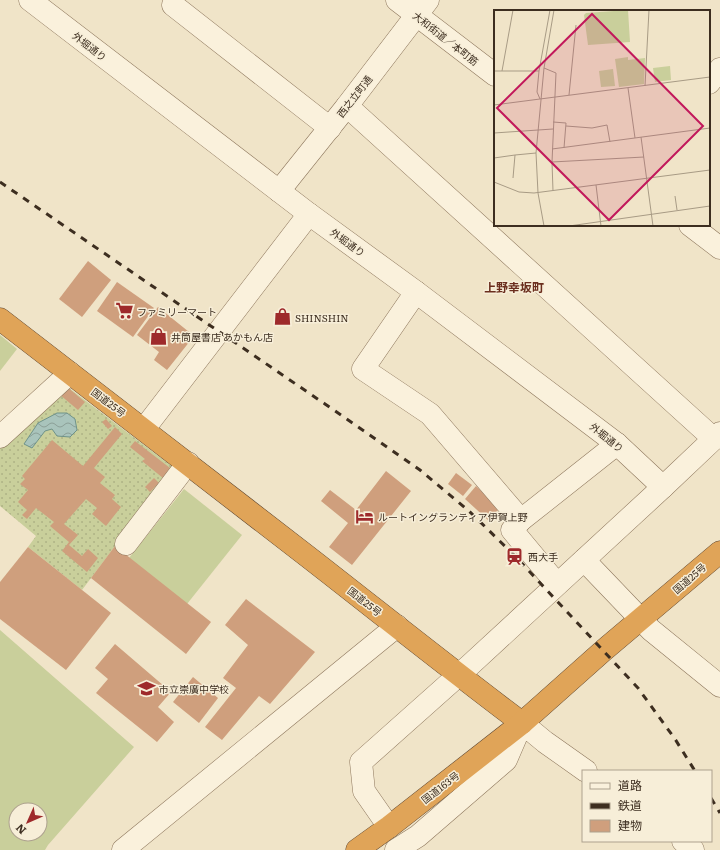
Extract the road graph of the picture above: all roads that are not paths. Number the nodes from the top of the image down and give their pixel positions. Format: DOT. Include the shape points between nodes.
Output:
graph roads {
  1 [pos="30,0"];
  2 [pos="397,0"];
  3 [pos="173,5"];
  4 [pos="422,7"];
  5 [pos="720,69"];
  6 [pos="494,75"];
  7 [pos="710,82"];
  8 [pos="347,106"];
  9 [pos="330,128"];
  10 [pos="279,191"];
  11 [pos="309,214"];
  12 [pos="691,226"];
  13 [pos="720,248"];
  14 [pos="416,292"];
  15 [pos="0,319"];
  16 [pos="70,373"];
  17 [pos="144,429"];
  18 [pos="717,436"];
  19 [pos="0,437"];
  20 [pos="617,444"];
  21 [pos="188,463"];
  22 [pos="663,488"];
  23 [pos="521,520"];
  24 [pos="126,544"];
  25 [pos="720,552"];
  26 [pos="584,560"];
  27 [pos="557,584"];
  28 [pos="640,620"];
  29 [pos="397,626"];
  30 [pos="458,675"];
  31 [pos="720,686"];
  32 [pos="522,723"];
  33 [pos="585,770"];
  34 [pos="389,827"];
  35 [pos="683,842"];
  36 [pos="424,843"];
  37 [pos="122,850"];
  38 [pos="357,850"];
  39 [pos="396,850"];
  40 [pos="693,850"];
  1 -- 10 [label="street, 外堀通り"];
  2 -- 4 [label="street, 大和街道／本町筋"];
  3 -- 9 [label="street"];
  4 -- 6 [label="street, 大和街道／本町筋"];
  4 -- 8 [label="street, 西之立町通"];
  5 -- 7 [label="street"];
  8 -- 9 [label="street, 西之立町通"];
  8 -- 18 [label="street"];
  9 -- 10 [label="street, 西之立町通"];
  10 -- 11 [label="street, 外堀通り"];
  11 -- 14 [label="street, 外堀通り"];
  11 -- 17 [label="street"];
  12 -- 13 [label="street"];
  14 -- 20 [label="street, 外堀通り"];
  14 -- 23 [label="street" via="363,369 430,414"];
  15 -- 16 [label="highway, 国道25号"];
  16 -- 17 [label="highway, 国道25号"];
  16 -- 19 [label="street"];
  17 -- 21 [label="highway, 国道25号"];
  18 -- 22 [label="street"];
  20 -- 22 [label="street, 外堀通り"];
  20 -- 23 [label="street"];
  21 -- 24 [label="street"];
  21 -- 29 [label="highway, 国道25号"];
  22 -- 26 [label="street"];
  23 -- 27 [label="street" via="512,530"];
  25 -- 28 [label="highway, 国道25号"];
  26 -- 27 [label="street"];
  26 -- 28 [label="street"];
  27 -- 30 [label="street"];
  28 -- 31 [label="street"];
  28 -- 32 [label="highway, 国道25号"];
  29 -- 30 [label="highway, 国道25号"];
  29 -- 37 [label="street"];
  30 -- 32 [label="highway, 国道25号"];
  30 -- 34 [label="street" via="362,762 364,791"];
  32 -- 33 [label="street"];
  32 -- 34 [label="highway, 国道163号"];
  32 -- 36 [label="street" via="506,760"];
  34 -- 38 [label="highway, 国道163号"];
  35 -- 40 [label="street"];
  36 -- 39 [label="street"];
}
